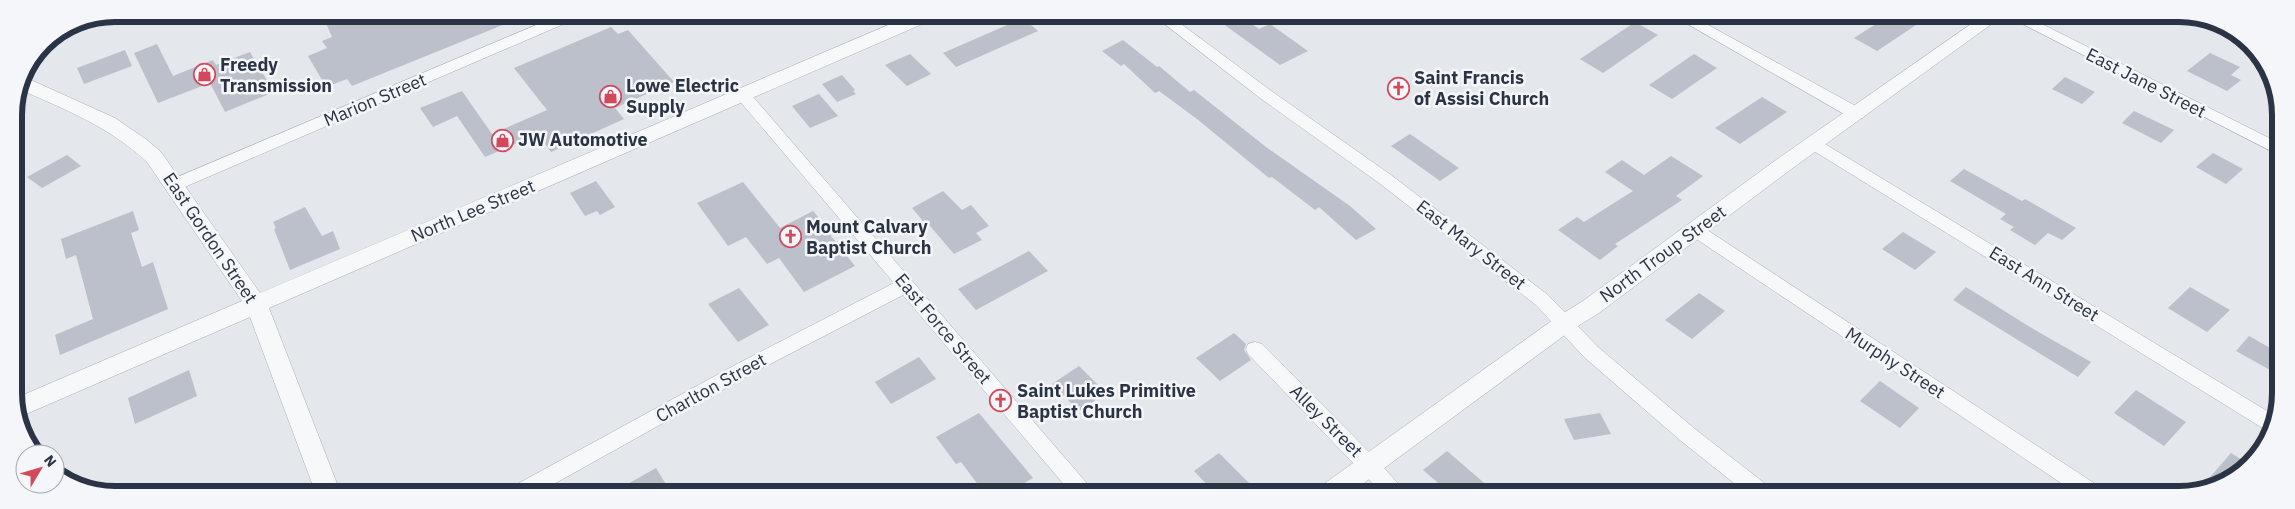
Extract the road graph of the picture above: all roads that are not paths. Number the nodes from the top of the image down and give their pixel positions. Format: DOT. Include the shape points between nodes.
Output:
graph roads {
  1 [pos="553,22"];
  2 [pos="912,22"];
  3 [pos="1169,22"];
  4 [pos="1693,22"];
  5 [pos="1987,22"];
  6 [pos="2024,22"];
  7 [pos="28,86"];
  8 [pos="743,95"];
  9 [pos="1857,114"];
  10 [pos="1815,144"];
  11 [pos="2272,146"];
  12 [pos="174,185"];
  13 [pos="1695,230"];
  14 [pos="906,285"];
  15 [pos="256,304"];
  16 [pos="1565,323"];
  17 [pos="1255,348"];
  18 [pos="23,405"];
  19 [pos="2268,422"];
  20 [pos="1370,466"];
  21 [pos="325,486"];
  22 [pos="532,486"];
  23 [pos="1077,486"];
  24 [pos="1341,486"];
  25 [pos="1388,486"];
  26 [pos="1753,486"];
  27 [pos="2082,486"];
  1 -- 12 [label="street, Marion Street"];
  2 -- 8 [label="street, North Lee Street"];
  3 -- 16 [label="street, East Mary Street" via="1386,180 1542,300"];
  4 -- 9 [label="street"];
  5 -- 9 [label="street, North Troup Street"];
  6 -- 11 [label="street, East Jane Street"];
  7 -- 12 [label="street, East Gordon Street" via="139,142"];
  8 -- 14 [label="street, East Force Street"];
  8 -- 15 [label="street, North Lee Street"];
  9 -- 10 [label="street, North Troup Street"];
  10 -- 13 [label="street, North Troup Street"];
  10 -- 19 [label="street, East Ann Street"];
  12 -- 15 [label="street, East Gordon Street"];
  13 -- 16 [label="street, North Troup Street"];
  13 -- 27 [label="street, Murphy Street"];
  14 -- 22 [label="street, Charlton Street" via="744,369"];
  14 -- 23 [label="street, East Force Street"];
  15 -- 18 [label="street, North Lee Street"];
  15 -- 21 [label="street, East Gordon Street"];
  16 -- 20 [label="street, North Troup Street"];
  16 -- 26 [label="street, East Mary Street" via="1591,352"];
  17 -- 20 [label="street, Alley Street"];
  20 -- 24 [label="street, North Troup Street"];
  20 -- 25 [label="street, Alley Street"];
}
